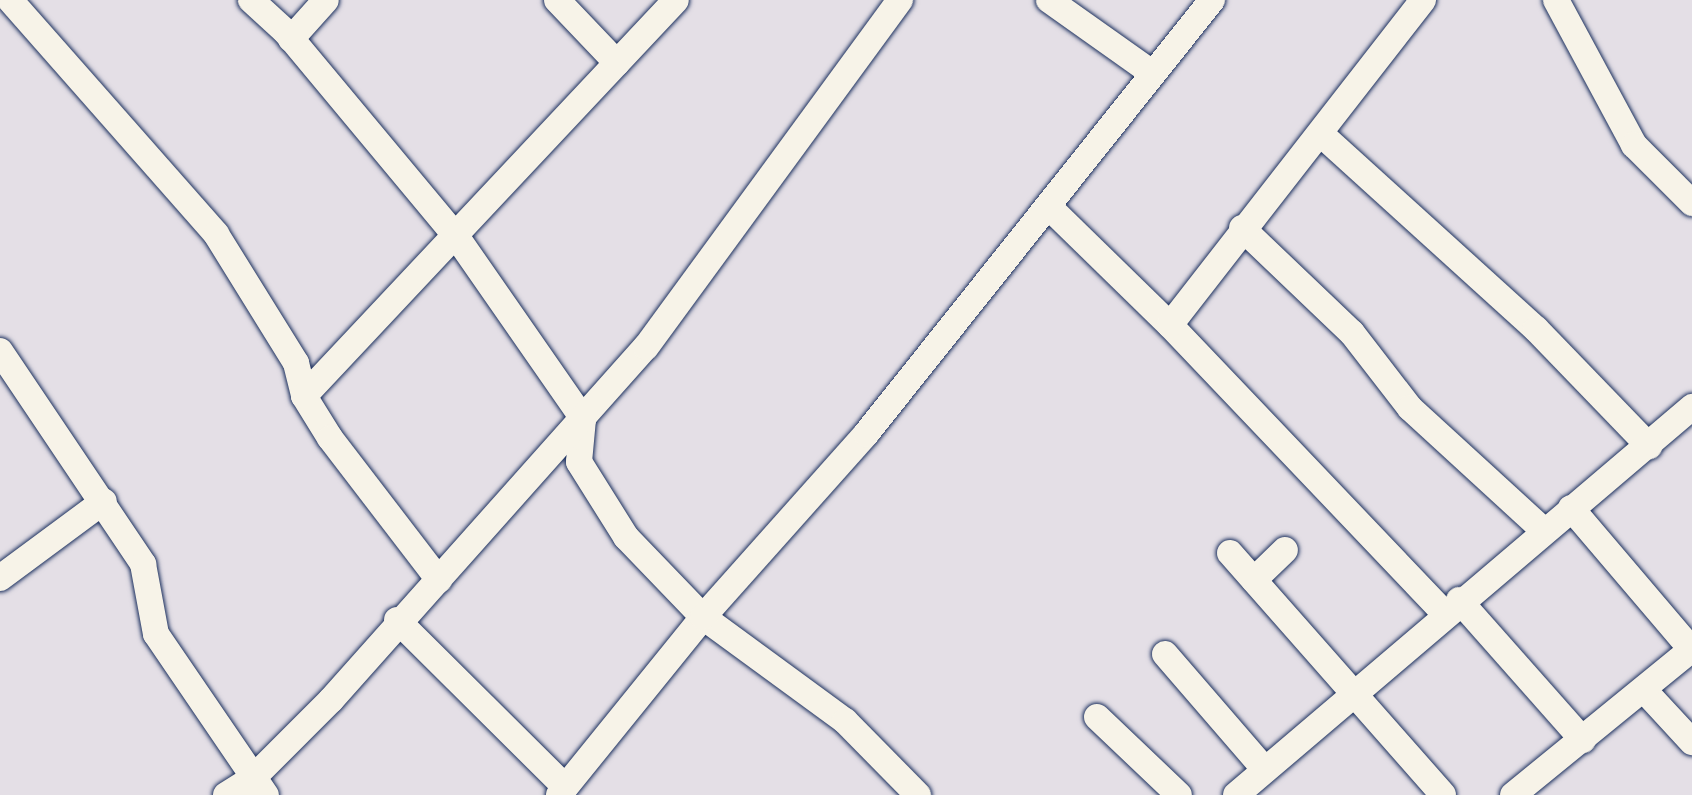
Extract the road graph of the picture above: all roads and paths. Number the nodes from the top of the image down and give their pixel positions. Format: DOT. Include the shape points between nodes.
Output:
graph roads {
  1 [pos="10,0"];
  2 [pos="251,0"];
  3 [pos="326,0"];
  4 [pos="557,0"];
  5 [pos="676,0"];
  6 [pos="900,0"];
  7 [pos="1049,0"];
  8 [pos="1212,0"];
  9 [pos="1423,0"];
  10 [pos="1556,0"];
  11 [pos="291,39"];
  12 [pos="617,63"];
  13 [pos="1152,73"];
  14 [pos="1321,134"];
  15 [pos="1692,203"];
  16 [pos="1049,207"];
  17 [pos="1242,228"];
  18 [pos="456,236"];
  19 [pos="1170,325"];
  20 [pos="0,351"];
  21 [pos="304,396"];
  22 [pos="1692,407"];
  23 [pos="583,419"];
  24 [pos="1649,446"];
  25 [pos="104,501"];
  26 [pos="1571,508"];
  27 [pos="1543,530"];
  28 [pos="1285,550"];
  29 [pos="1230,554"];
  30 [pos="0,578"];
  31 [pos="439,580"];
  32 [pos="1254,580"];
  33 [pos="1451,607"];
  34 [pos="703,617"];
  35 [pos="397,620"];
  36 [pos="1692,649"];
  37 [pos="1165,654"];
  38 [pos="1644,690"];
  39 [pos="1354,693"];
  40 [pos="1097,717"];
  41 [pos="1583,740"];
  42 [pos="1692,742"];
  43 [pos="259,787"];
  44 [pos="1250,787"];
  45 [pos="562,791"];
  46 [pos="906,791"];
  47 [pos="226,795"];
  48 [pos="1179,795"];
  49 [pos="1443,795"];
  50 [pos="1514,795"];
  1 -- 21 [label="street" via="216,234 296,363"];
  2 -- 11 [label="street"];
  3 -- 11 [label="street"];
  4 -- 12 [label="street"];
  5 -- 12 [label="street"];
  6 -- 23 [label="street" via="646,347"];
  7 -- 13 [label="street"];
  8 -- 13 [label="street"];
  9 -- 14 [label="street"];
  10 -- 15 [label="street" via="1634,145"];
  11 -- 18 [label="street"];
  12 -- 18 [label="street"];
  13 -- 16 [label="street"];
  14 -- 17 [label="street"];
  14 -- 24 [label="street" via="1536,329"];
  16 -- 19 [label="street"];
  16 -- 34 [label="street" via="866,434"];
  17 -- 19 [label="street"];
  17 -- 27 [label="street" via="1352,333 1410,408"];
  18 -- 21 [label="street"];
  18 -- 23 [label="street"];
  19 -- 33 [label="street"];
  20 -- 25 [label="street"];
  21 -- 31 [label="street"];
  22 -- 24 [label="street"];
  23 -- 31 [label="street"];
  23 -- 34 [label="street" via="579,462 626,537"];
  24 -- 26 [label="street"];
  25 -- 30 [label="street"];
  25 -- 43 [label="street" via="143,564 156,634"];
  26 -- 27 [label="street"];
  26 -- 36 [label="street"];
  27 -- 33 [label="street"];
  28 -- 32 [label="street"];
  29 -- 32 [label="street"];
  31 -- 35 [label="street"];
  32 -- 39 [label="street"];
  33 -- 39 [label="street"];
  33 -- 41 [label="street"];
  34 -- 45 [label="street"];
  34 -- 46 [label="street" via="845,721"];
  35 -- 43 [label="street"];
  35 -- 45 [label="street"];
  36 -- 38 [label="street"];
  37 -- 44 [label="street"];
  38 -- 41 [label="street"];
  38 -- 42 [label="street"];
  39 -- 44 [label="street"];
  39 -- 49 [label="street"];
  40 -- 48 [label="street"];
  41 -- 50 [label="street"];
  43 -- 47 [label="street"];
}
